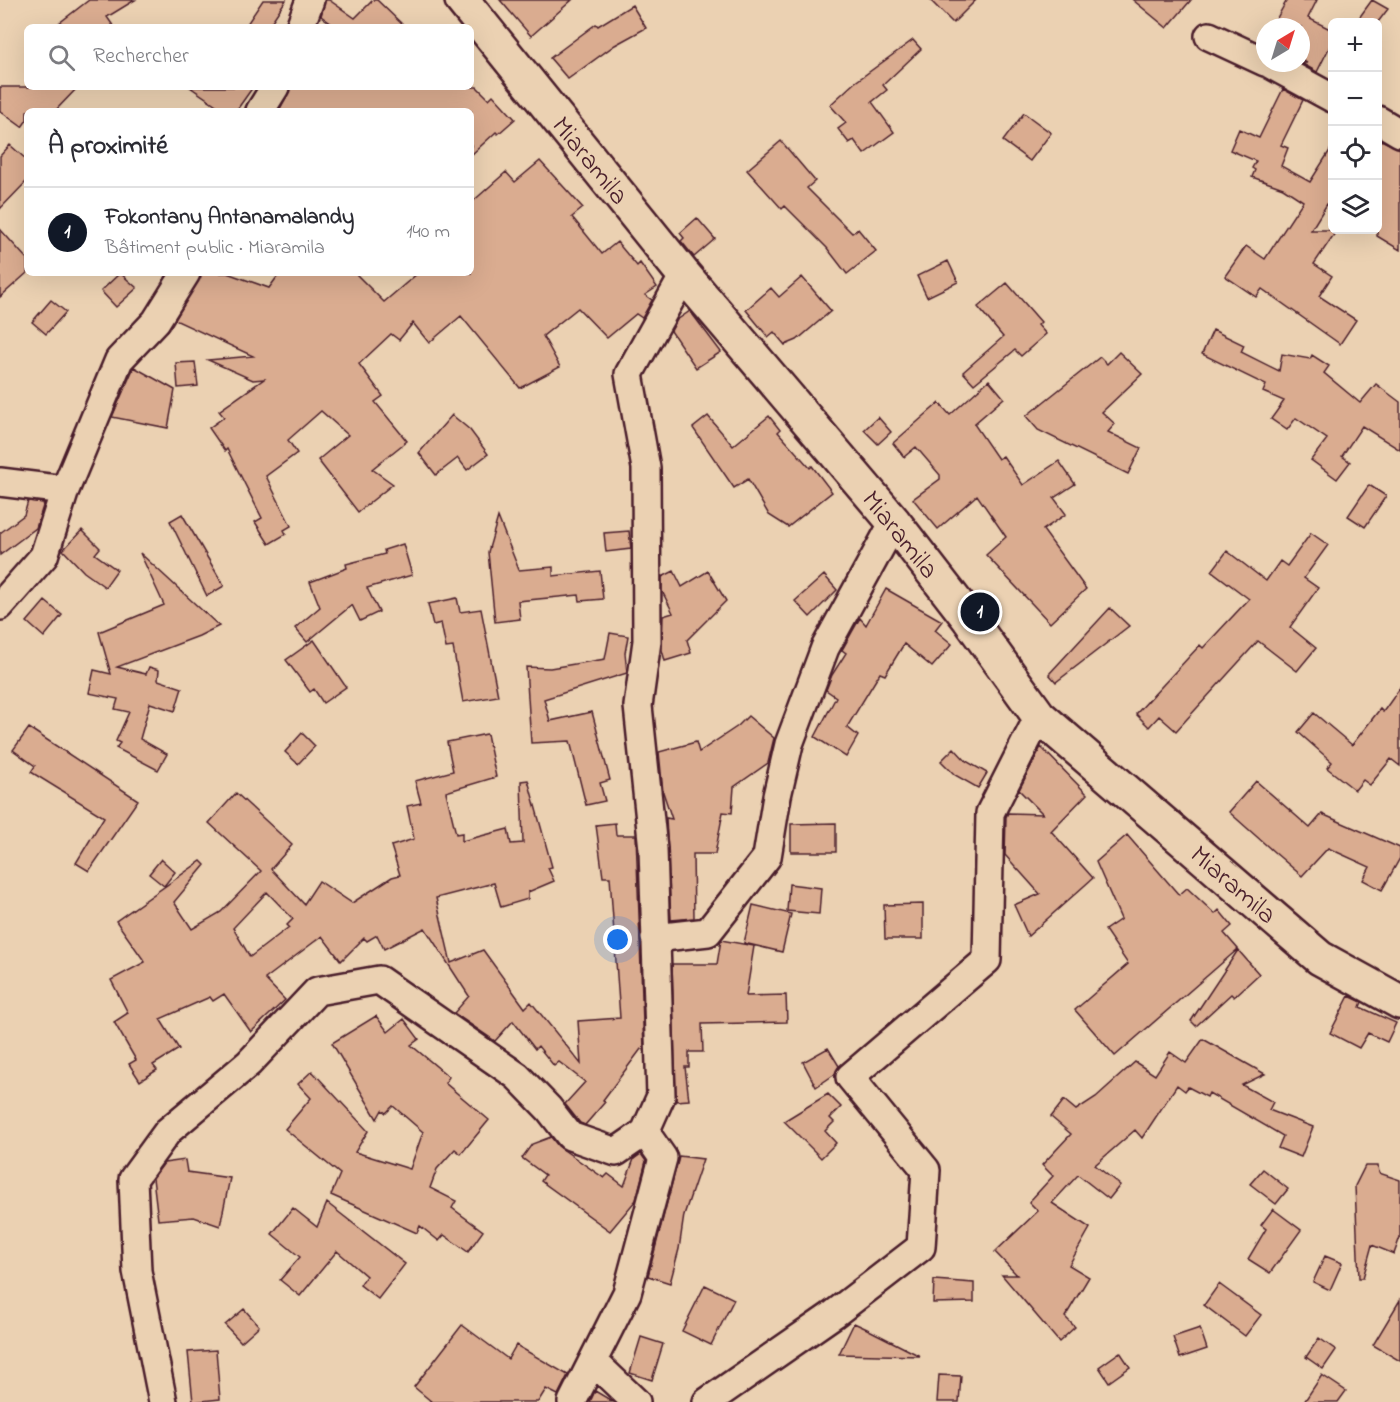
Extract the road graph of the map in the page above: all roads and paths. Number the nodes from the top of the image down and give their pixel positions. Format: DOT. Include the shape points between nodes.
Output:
graph roads {
  1 [pos="310,0"];
  2 [pos="462,0"];
  3 [pos="301,24"];
  4 [pos="1209,36"];
  5 [pos="1256,57"];
  6 [pos="1284,72"];
  7 [pos="273,90"];
  8 [pos="1328,96"];
  9 [pos="262,108"];
  10 [pos="1382,123"];
  11 [pos="1400,133"];
  12 [pos="684,275"];
  13 [pos="184,276"];
  14 [pos="0,482"];
  15 [pos="66,490"];
  16 [pos="894,522"];
  17 [pos="0,606"];
  18 [pos="1039,716"];
  19 [pos="655,939"];
  20 [pos="1400,1002"];
  21 [pos="645,1132"];
  22 [pos="593,1361"];
  23 [pos="163,1402"];
  24 [pos="572,1402"];
  25 [pos="636,1402"];
  26 [pos="707,1402"];
  1 -- 3 [label="street"];
  2 -- 12 [label="main road, Miaramila"];
  4 -- 5 [label="street"];
  6 -- 8 [label="street"];
  7 -- 9 [label="street"];
  10 -- 11 [label="street"];
  12 -- 16 [label="main road, Miaramila"];
  12 -- 19 [label="street" via="630,374 646,468 647,640 638,706 653,849"];
  13 -- 15 [label="street" via="156,321 119,360"];
  14 -- 15 [label="street"];
  15 -- 17 [label="street" via="45,556"];
  16 -- 18 [label="main road, Miaramila"];
  16 -- 19 [label="street" via="825,648 789,744 767,857 708,932"];
  18 -- 20 [label="main road, Miaramila" via="1320,958"];
  18 -- 26 [label="street" via="990,813 987,960 850,1077 926,1170 921,1247 834,1314"];
  19 -- 21 [label="street" via="661,1096"];
  21 -- 22 [label="street" via="663,1158 627,1293"];
  21 -- 23 [label="street" via="616,1152 570,1136 517,1076 379,980 317,991 249,1063 168,1131 133,1179 137,1271"];
  22 -- 24 [label="street"];
  22 -- 25 [label="street"];
}
